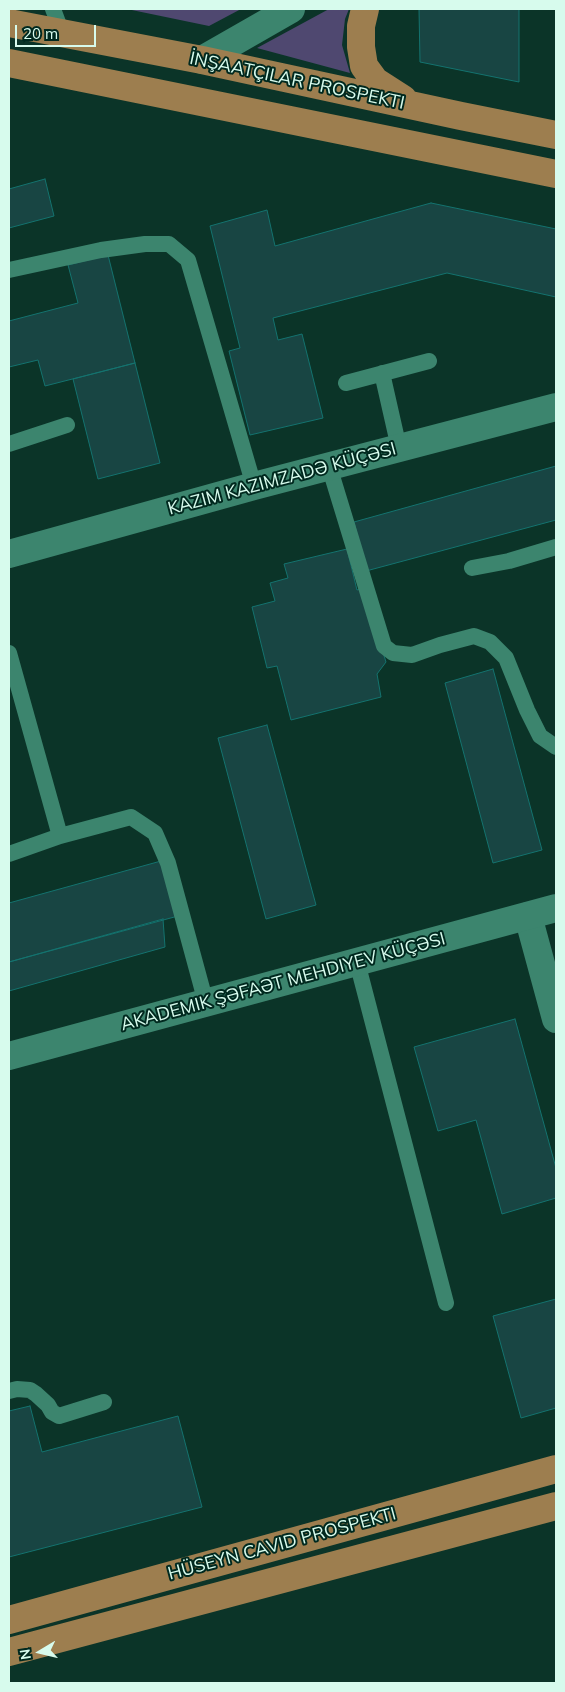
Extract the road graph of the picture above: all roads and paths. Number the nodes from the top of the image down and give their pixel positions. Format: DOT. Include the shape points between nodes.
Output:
graph roads {
  1 [pos="290,9"];
  2 [pos="365,9"];
  3 [pos="58,21"];
  4 [pos="9,23"];
  5 [pos="202,60"];
  6 [pos="9,63"];
  7 [pos="415,106"];
  8 [pos="556,135"];
  9 [pos="556,174"];
  10 [pos="9,270"];
  11 [pos="429,362"];
  12 [pos="382,373"];
  13 [pos="346,383"];
  14 [pos="556,407"];
  15 [pos="67,425"];
  16 [pos="9,444"];
  17 [pos="399,448"];
  18 [pos="329,466"];
  19 [pos="254,486"];
  20 [pos="556,547"];
  21 [pos="9,554"];
  22 [pos="472,568"];
  23 [pos="9,653"];
  24 [pos="556,747"];
  25 [pos="60,836"];
  26 [pos="9,854"];
  27 [pos="556,908"];
  28 [pos="528,916"];
  29 [pos="357,962"];
  30 [pos="206,1003"];
  31 [pos="556,1019"];
  32 [pos="9,1056"];
  33 [pos="446,1302"];
  34 [pos="9,1391"];
  35 [pos="104,1402"];
  36 [pos="556,1469"];
  37 [pos="556,1506"];
  38 [pos="9,1620"];
  39 [pos="9,1652"];
  1 -- 5 [label="street"];
  2 -- 7 [label="main road" via="361,26 364,66 375,81"];
  3 -- 4 [label="main road"];
  3 -- 5 [label="main road"];
  5 -- 7 [label="main road"];
  6 -- 9 [label="main road"];
  7 -- 8 [label="main road"];
  10 -- 19 [label="lane" via="145,244 169,244 188,260"];
  11 -- 12 [label="lane"];
  12 -- 13 [label="lane"];
  12 -- 17 [label="lane"];
  14 -- 17 [label="street"];
  15 -- 16 [label="lane"];
  17 -- 18 [label="street"];
  18 -- 19 [label="street"];
  18 -- 24 [label="lane" via="384,646 393,653 412,655 474,636 490,642 506,658 540,736"];
  19 -- 21 [label="street"];
  20 -- 22 [label="lane"];
  23 -- 25 [label="lane"];
  25 -- 26 [label="lane"];
  25 -- 30 [label="lane" via="131,817 155,833 168,863"];
  27 -- 28 [label="street, AKADEMIK ŞƏFAƏT MEHDIYEV KÜÇƏSI"];
  28 -- 29 [label="street, AKADEMIK ŞƏFAƏT MEHDIYEV KÜÇƏSI"];
  28 -- 31 [label="street"];
  29 -- 30 [label="street, AKADEMIK ŞƏFAƏT MEHDIYEV KÜÇƏSI"];
  29 -- 33 [label="lane"];
  30 -- 32 [label="street, AKADEMIK ŞƏFAƏT MEHDIYEV KÜÇƏSI"];
  34 -- 35 [label="lane" via="30,1390 59,1416"];
  36 -- 38 [label="main road, HÜSEYN CAVID PROSPEKTI"];
  37 -- 39 [label="main road, HÜSEYN CAVID PROSPEKTI"];
}
